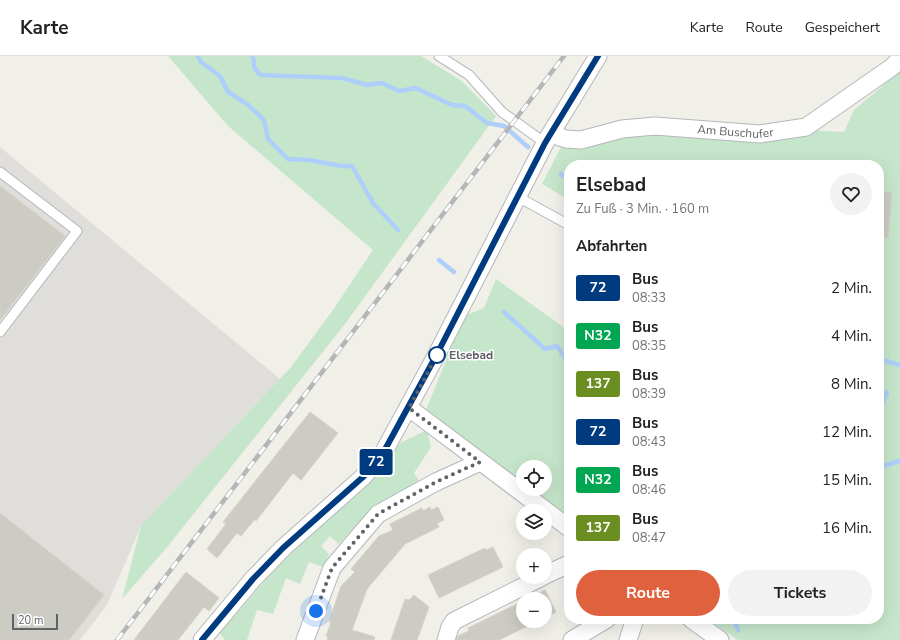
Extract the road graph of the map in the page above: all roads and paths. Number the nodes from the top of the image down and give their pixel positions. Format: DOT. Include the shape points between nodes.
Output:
graph roads {
  1 [pos="439,56"];
  2 [pos="598,56"];
  3 [pos="900,59"];
  4 [pos="548,139"];
  5 [pos="0,172"];
  6 [pos="518,197"];
  7 [pos="564,222"];
  8 [pos="0,332"];
  9 [pos="409,408"];
  10 [pos="480,462"];
  11 [pos="564,524"];
  12 [pos="564,566"];
  13 [pos="552,572"];
  14 [pos="528,584"];
  15 [pos="599,624"];
  16 [pos="633,624"];
  17 [pos="698,624"];
  18 [pos="202,640"];
  19 [pos="305,640"];
  20 [pos="446,640"];
  21 [pos="572,640"];
  22 [pos="628,640"];
  23 [pos="720,640"];
  1 -- 4 [label="lane" via="469,75 502,112"];
  2 -- 4 [label="street"];
  3 -- 4 [label="street, Am Buschufer" via="806,127 760,134 655,126 622,129 581,140"];
  4 -- 6 [label="street"];
  5 -- 8 [label="lane" via="77,231"];
  6 -- 7 [label="lane"];
  6 -- 9 [label="street"];
  9 -- 10 [label="street"];
  9 -- 18 [label="street" via="382,455 368,472 283,548 253,579"];
  10 -- 11 [label="street"];
  10 -- 19 [label="street" via="436,482 378,514 332,568"];
  12 -- 13 [label="street"];
  14 -- 20 [label="street" via="454,621"];
  15 -- 21 [label="street"];
  16 -- 22 [label="street"];
  17 -- 23 [label="street"];
}
